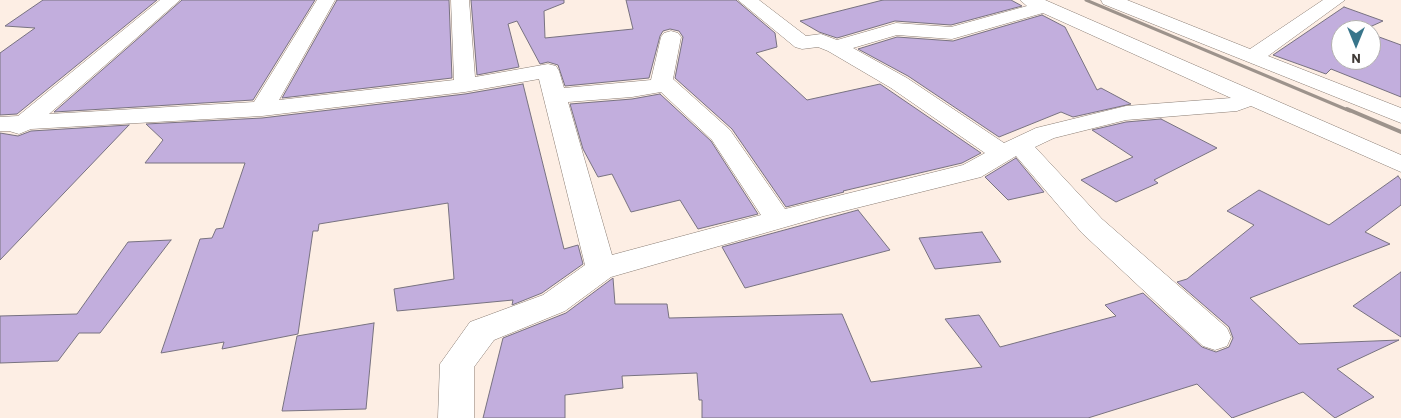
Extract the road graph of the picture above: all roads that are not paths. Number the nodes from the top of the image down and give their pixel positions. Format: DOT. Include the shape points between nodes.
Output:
graph roads {
  1 [pos="170,0"];
  2 [pos="326,0"];
  3 [pos="460,0"];
  4 [pos="747,0"];
  5 [pos="1110,0"];
  6 [pos="1336,0"];
  7 [pos="1037,3"];
  8 [pos="671,37"];
  9 [pos="835,47"];
  10 [pos="1252,57"];
  11 [pos="667,84"];
  12 [pos="465,85"];
  13 [pos="555,96"];
  14 [pos="1250,99"];
  15 [pos="262,110"];
  16 [pos="1401,116"];
  17 [pos="23,123"];
  18 [pos="0,124"];
  19 [pos="0,142"];
  20 [pos="1010,148"];
  21 [pos="1401,164"];
  22 [pos="778,220"];
  23 [pos="601,269"];
  24 [pos="1215,336"];
  25 [pos="451,418"];
  1 -- 17 [label="street"];
  2 -- 15 [label="street"];
  3 -- 12 [label="street"];
  4 -- 9 [label="street" via="802,43 821,40"];
  5 -- 10 [label="street"];
  6 -- 10 [label="street"];
  7 -- 9 [label="street" via="952,33 896,29"];
  7 -- 14 [label="street"];
  8 -- 11 [label="street" via="662,80"];
  9 -- 20 [label="street"];
  10 -- 16 [label="street"];
  11 -- 13 [label="street"];
  11 -- 22 [label="street" via="721,136"];
  12 -- 13 [label="street" via="548,71"];
  12 -- 15 [label="street"];
  13 -- 23 [label="street"];
  14 -- 20 [label="street" via="1238,104 1126,113 1045,133"];
  14 -- 21 [label="street"];
  15 -- 17 [label="street"];
  17 -- 18 [label="street"];
  17 -- 19 [label="street"];
  20 -- 22 [label="street" via="972,171"];
  20 -- 24 [label="street"];
  22 -- 23 [label="street"];
  23 -- 25 [label="street" via="554,304 482,331 457,364"];
}
